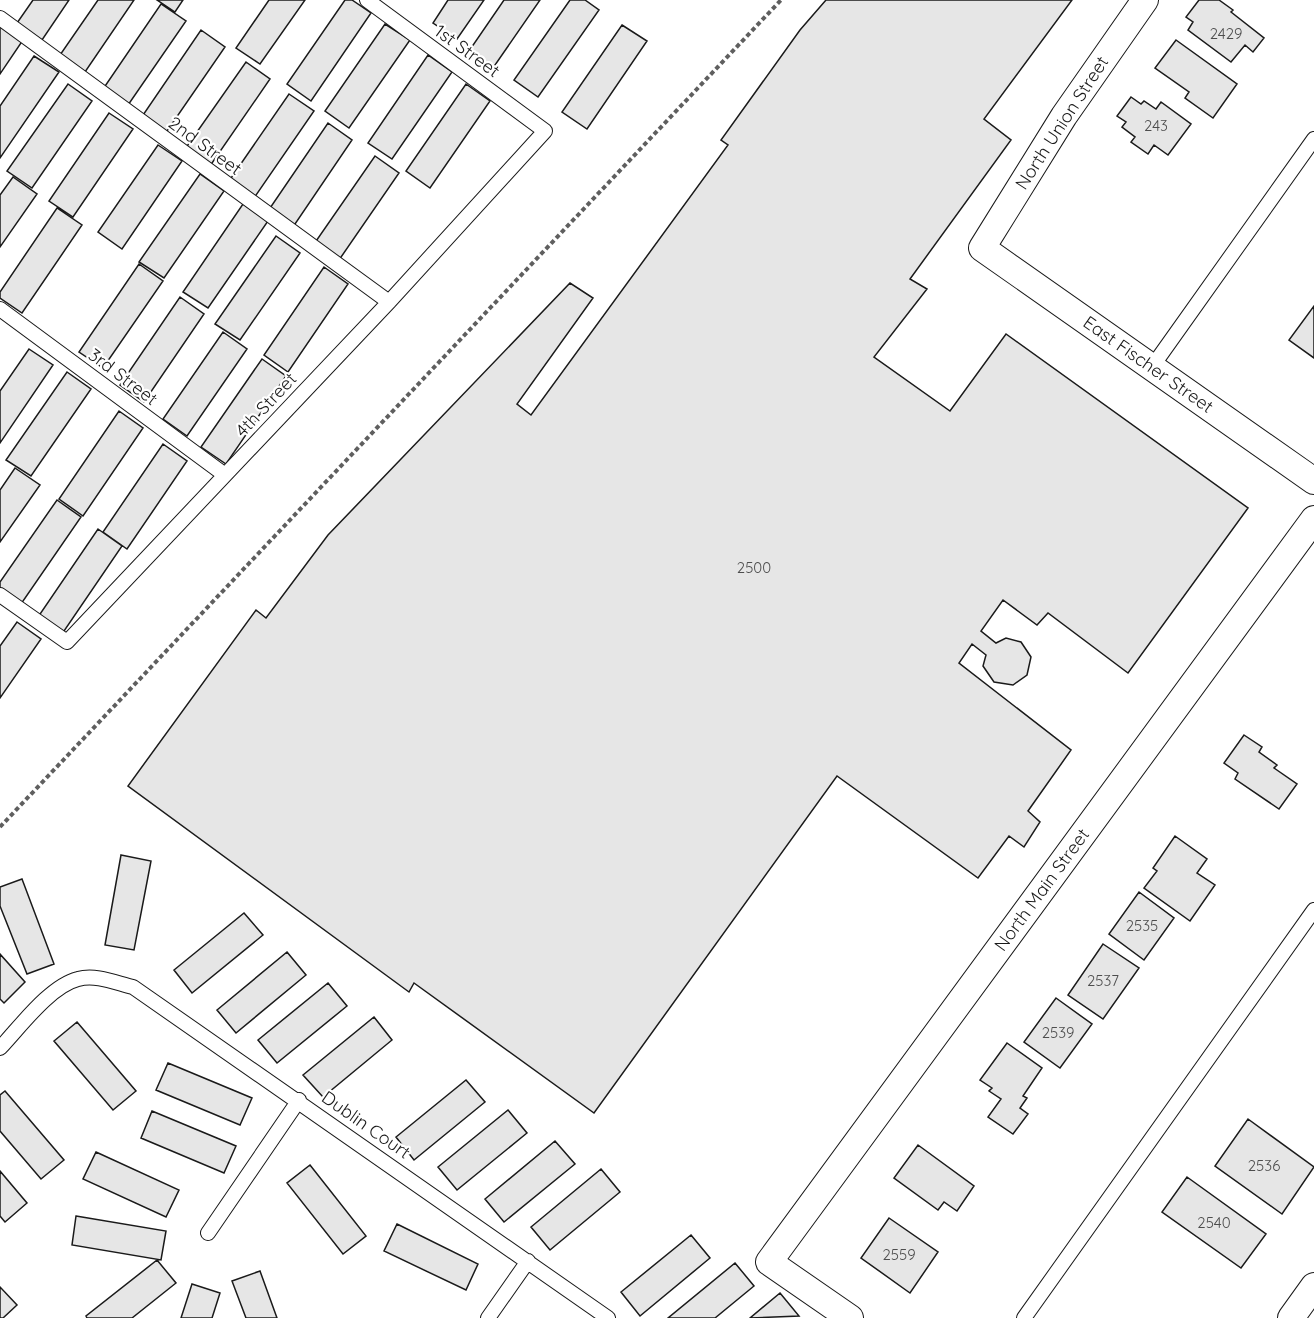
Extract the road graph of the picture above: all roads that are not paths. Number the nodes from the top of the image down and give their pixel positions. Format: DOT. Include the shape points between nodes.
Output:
graph roads {
  1 [pos="367,0"];
  2 [pos="1145,0"];
  3 [pos="0,18"];
  4 [pos="545,131"];
  5 [pos="1314,139"];
  6 [pos="982,248"];
  7 [pos="389,302"];
  8 [pos="0,309"];
  9 [pos="1152,367"];
  10 [pos="225,475"];
  11 [pos="1314,481"];
  12 [pos="1314,519"];
  13 [pos="0,595"];
  14 [pos="1314,910"];
  15 [pos="0,1048"];
  16 [pos="299,1100"];
  17 [pos="208,1233"];
  18 [pos="528,1261"];
  19 [pos="1314,1286"];
  20 [pos="488,1318"];
  21 [pos="608,1318"];
  22 [pos="850,1318"];
  23 [pos="1024,1318"];
  24 [pos="1291,1318"];
  1 -- 4 [label="lane, 1st Street"];
  2 -- 6 [label="street, North Union Street" via="1064,116"];
  3 -- 7 [label="lane, 2nd Street"];
  4 -- 7 [label="lane, 4th Street"];
  5 -- 9 [label="lane"];
  6 -- 9 [label="street, East Fischer Street"];
  7 -- 10 [label="lane, 4th Street"];
  8 -- 10 [label="lane, 3rd Street"];
  9 -- 11 [label="street, East Fischer Street"];
  10 -- 13 [label="lane, 4th Street" via="67,642"];
  12 -- 22 [label="street, North Main Street" via="769,1262"];
  14 -- 23 [label="lane"];
  15 -- 16 [label="lane, Dublin Court" via="55,991 78,979 95,978 133,987"];
  16 -- 17 [label="lane"];
  16 -- 18 [label="lane, Dublin Court"];
  18 -- 20 [label="lane"];
  18 -- 21 [label="lane, Dublin Court"];
  19 -- 24 [label="street"];
}
